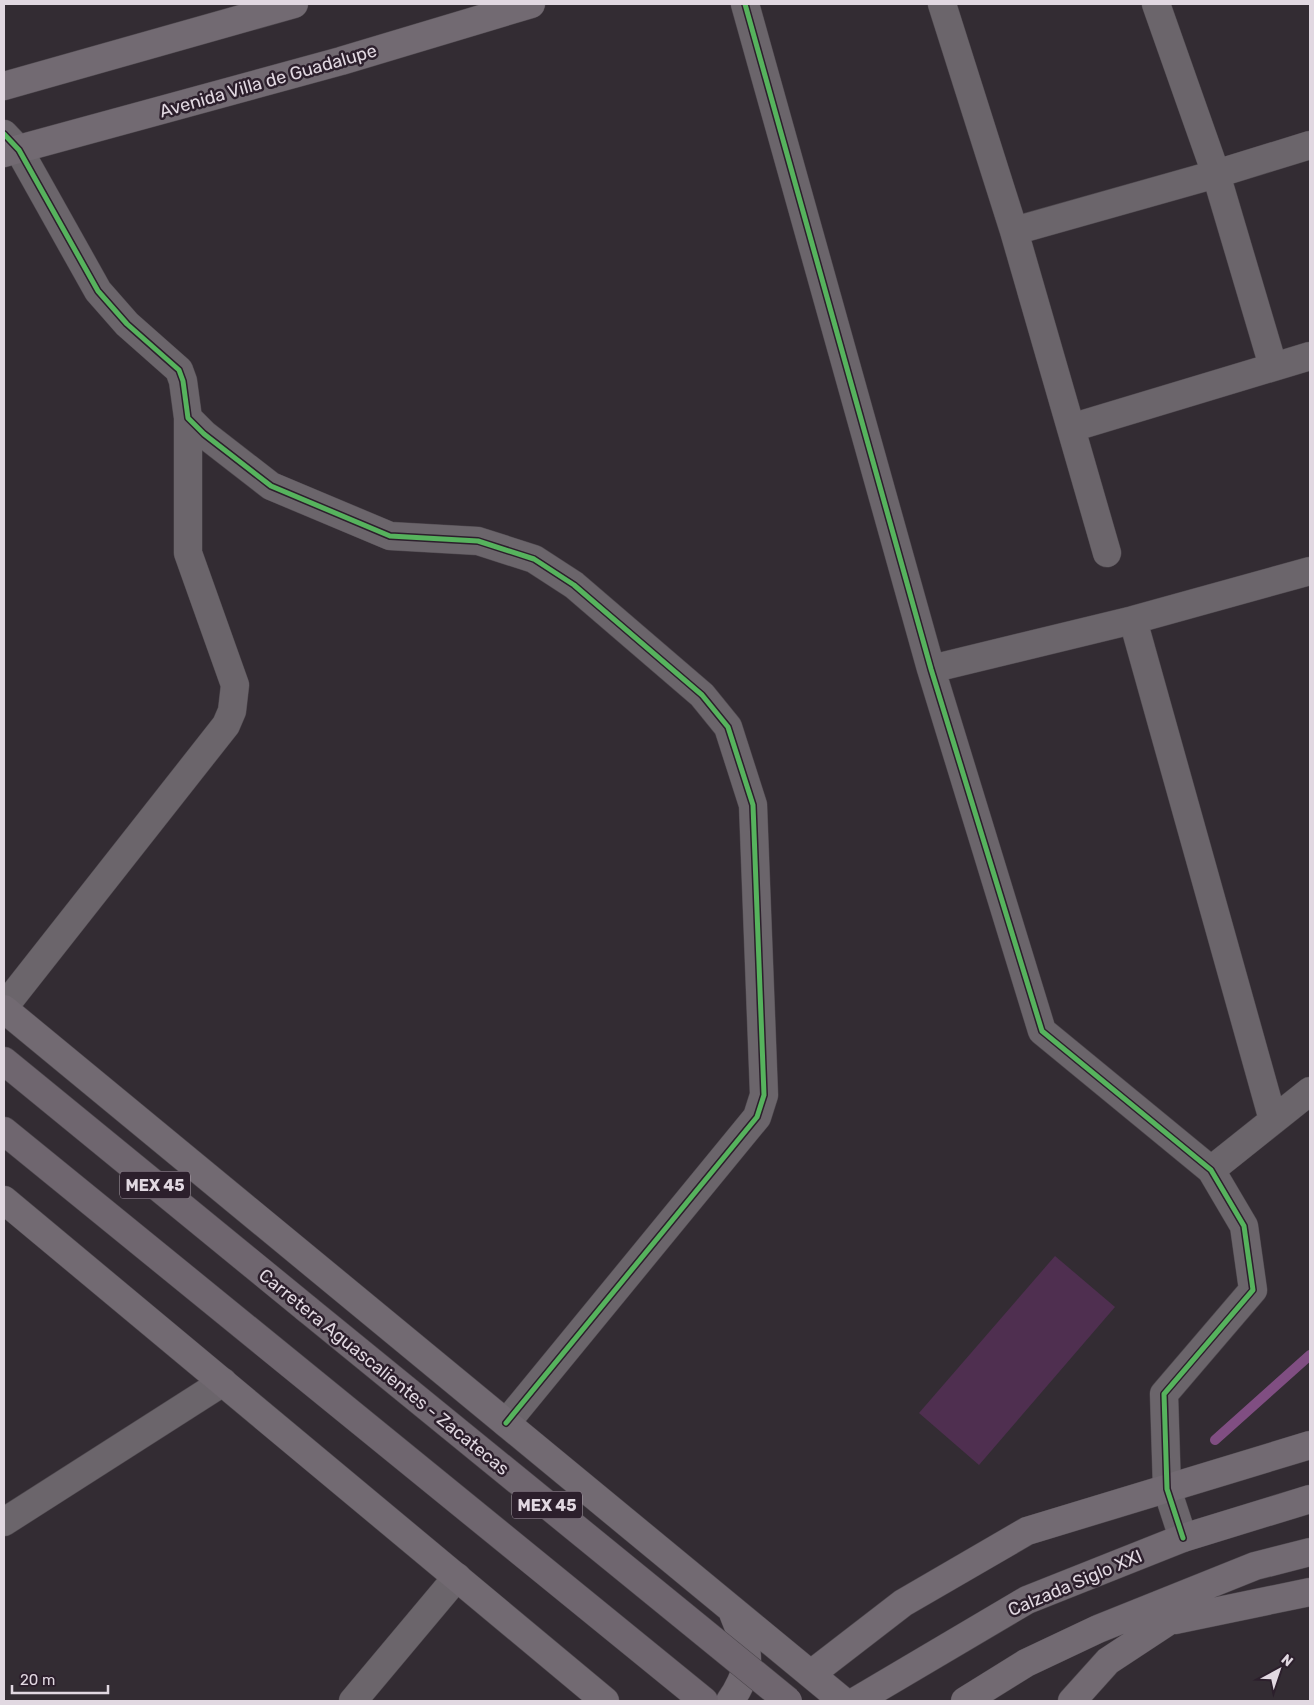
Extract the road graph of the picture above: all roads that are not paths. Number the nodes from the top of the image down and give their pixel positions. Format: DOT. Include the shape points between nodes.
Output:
graph roads {
  1 [pos="745,4"];
  2 [pos="942,4"];
  3 [pos="1156,4"];
  4 [pos="277,6"];
  5 [pos="516,6"];
  6 [pos="4,86"];
  7 [pos="1310,144"];
  8 [pos="9,146"];
  9 [pos="1216,174"];
  10 [pos="1014,231"];
  11 [pos="1310,356"];
  12 [pos="1273,366"];
  13 [pos="188,418"];
  14 [pos="1071,428"];
  15 [pos="1107,553"];
  16 [pos="1310,571"];
  17 [pos="1133,620"];
  18 [pos="931,669"];
  19 [pos="4,1008"];
  20 [pos="4,1061"];
  21 [pos="1310,1091"];
  22 [pos="1273,1120"];
  23 [pos="4,1131"];
  24 [pos="1210,1170"];
  25 [pos="4,1200"];
  26 [pos="223,1382"];
  27 [pos="506,1423"];
  28 [pos="1310,1445"];
  29 [pos="1167,1489"];
  30 [pos="1310,1500"];
  31 [pos="4,1522"];
  32 [pos="1183,1538"];
  33 [pos="1310,1552"];
  34 [pos="1255,1566"];
  35 [pos="457,1577"];
  36 [pos="1310,1592"];
  37 [pos="732,1610"];
  38 [pos="1166,1622"];
  39 [pos="811,1674"];
  40 [pos="353,1701"];
  41 [pos="605,1701"];
  42 [pos="704,1701"];
  43 [pos="730,1701"];
  44 [pos="788,1701"];
  45 [pos="843,1701"];
  46 [pos="856,1701"];
  47 [pos="965,1701"];
  48 [pos="1072,1701"];
  1 -- 18 [label="street"];
  2 -- 10 [label="street"];
  3 -- 9 [label="street"];
  4 -- 6 [label="street"];
  5 -- 8 [label="street, Avenida Villa de Guadalupe" via="341,61"];
  7 -- 9 [label="street"];
  8 -- 13 [label="street" via="98,291 126,324 179,370"];
  9 -- 10 [label="street"];
  9 -- 12 [label="street"];
  10 -- 14 [label="street"];
  11 -- 12 [label="street"];
  12 -- 14 [label="street"];
  13 -- 19 [label="street" via="188,553 235,685 232,711 226,725"];
  13 -- 27 [label="street" via="271,486 390,536 478,540 534,559 574,585 702,695 728,727 753,805 764,1095 757,1117"];
  14 -- 15 [label="street"];
  16 -- 17 [label="street"];
  17 -- 18 [label="street"];
  17 -- 22 [label="street"];
  18 -- 24 [label="street" via="1042,1031"];
  19 -- 27 [label="street"];
  20 -- 44 [label="main road, Carretera Aguascalientes - Zacatecas / MEX 45, bridge"];
  21 -- 22 [label="street"];
  22 -- 24 [label="street"];
  23 -- 42 [label="main road, MEX 45"];
  24 -- 29 [label="street" via="1244,1226 1252,1290 1164,1394"];
  25 -- 26 [label="street"];
  26 -- 31 [label="street"];
  26 -- 35 [label="street"];
  27 -- 37 [label="street"];
  28 -- 29 [label="street"];
  29 -- 32 [label="street"];
  29 -- 39 [label="street" via="1027,1531 902,1603"];
  30 -- 32 [label="street, Calzada Siglo XXI"];
  32 -- 46 [label="street, Calzada Siglo XXI" via="1027,1600"];
  33 -- 34 [label="street"];
  34 -- 38 [label="street"];
  34 -- 47 [label="street" via="1098,1629 1026,1663"];
  35 -- 40 [label="street"];
  35 -- 41 [label="street"];
  36 -- 38 [label="street"];
  37 -- 39 [label="street"];
  37 -- 43 [label="street" via="747,1663 737,1692"];
  38 -- 48 [label="street" via="1108,1660"];
  39 -- 45 [label="street"];
}
